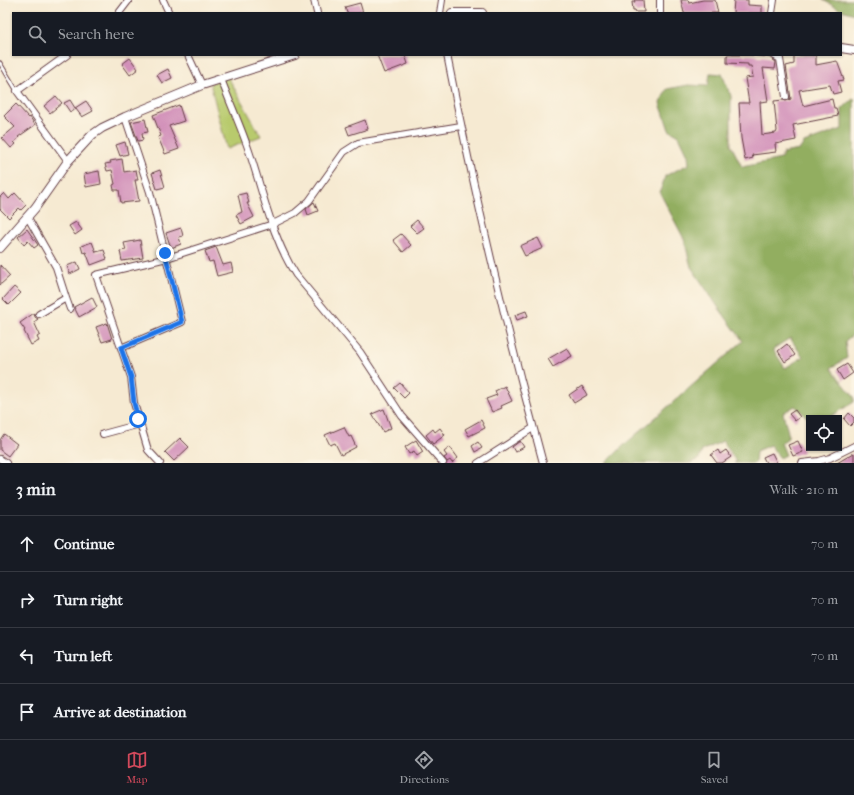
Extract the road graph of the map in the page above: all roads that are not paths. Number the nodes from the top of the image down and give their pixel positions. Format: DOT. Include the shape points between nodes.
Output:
graph roads {
  1 [pos="129,0"];
  2 [pos="163,0"];
  3 [pos="314,0"];
  4 [pos="442,0"];
  5 [pos="660,0"];
  6 [pos="774,0"];
  7 [pos="120,12"];
  8 [pos="169,12"];
  9 [pos="317,12"];
  10 [pos="440,12"];
  11 [pos="660,12"];
  12 [pos="772,12"];
  13 [pos="842,48"];
  14 [pos="854,50"];
  15 [pos="66,56"];
  16 [pos="188,56"];
  17 [pos="292,56"];
  18 [pos="447,56"];
  19 [pos="775,56"];
  20 [pos="0,63"];
  21 [pos="221,79"];
  22 [pos="202,85"];
  23 [pos="17,91"];
  24 [pos="786,97"];
  25 [pos="125,117"];
  26 [pos="461,126"];
  27 [pos="68,161"];
  28 [pos="27,216"];
  29 [pos="272,224"];
  30 [pos="0,248"];
  31 [pos="167,258"];
  32 [pos="66,298"];
  33 [pos="70,309"];
  34 [pos="39,314"];
  35 [pos="121,348"];
  36 [pos="140,424"];
  37 [pos="534,428"];
  38 [pos="103,434"];
  39 [pos="854,446"];
  40 [pos="0,459"];
  41 [pos="811,462"];
  42 [pos="6,463"];
  43 [pos="160,463"];
  44 [pos="444,463"];
  45 [pos="478,463"];
  46 [pos="543,463"];
  47 [pos="802,463"];
  1 -- 7 [label="street"];
  2 -- 8 [label="street"];
  3 -- 9 [label="street"];
  4 -- 10 [label="street"];
  5 -- 11 [label="street"];
  6 -- 12 [label="street"];
  13 -- 14 [label="street"];
  15 -- 23 [label="street"];
  16 -- 22 [label="street"];
  17 -- 21 [label="street"];
  18 -- 26 [label="street"];
  19 -- 24 [label="street" via="780,59"];
  20 -- 23 [label="lane"];
  21 -- 22 [label="street"];
  21 -- 29 [label="street" via="249,150"];
  22 -- 25 [label="street"];
  23 -- 27 [label="street"];
  25 -- 27 [label="street" via="92,135"];
  25 -- 31 [label="street" via="150,192"];
  26 -- 29 [label="street" via="354,145 339,158 305,205"];
  26 -- 37 [label="street" via="507,327"];
  27 -- 28 [label="street"];
  28 -- 30 [label="street"];
  28 -- 32 [label="street" via="56,267"];
  29 -- 31 [label="street"];
  29 -- 44 [label="street" via="296,275 360,352 402,416"];
  31 -- 35 [label="street" via="182,322"];
  31 -- 35 [label="street" via="96,276"];
  32 -- 33 [label="street"];
  32 -- 34 [label="street"];
  35 -- 36 [label="street" via="131,377"];
  36 -- 38 [label="street"];
  36 -- 43 [label="street" via="148,450"];
  37 -- 45 [label="street"];
  37 -- 46 [label="street"];
  39 -- 41 [label="street" via="830,458"];
  40 -- 42 [label="street"];
  41 -- 47 [label="street"];
}
